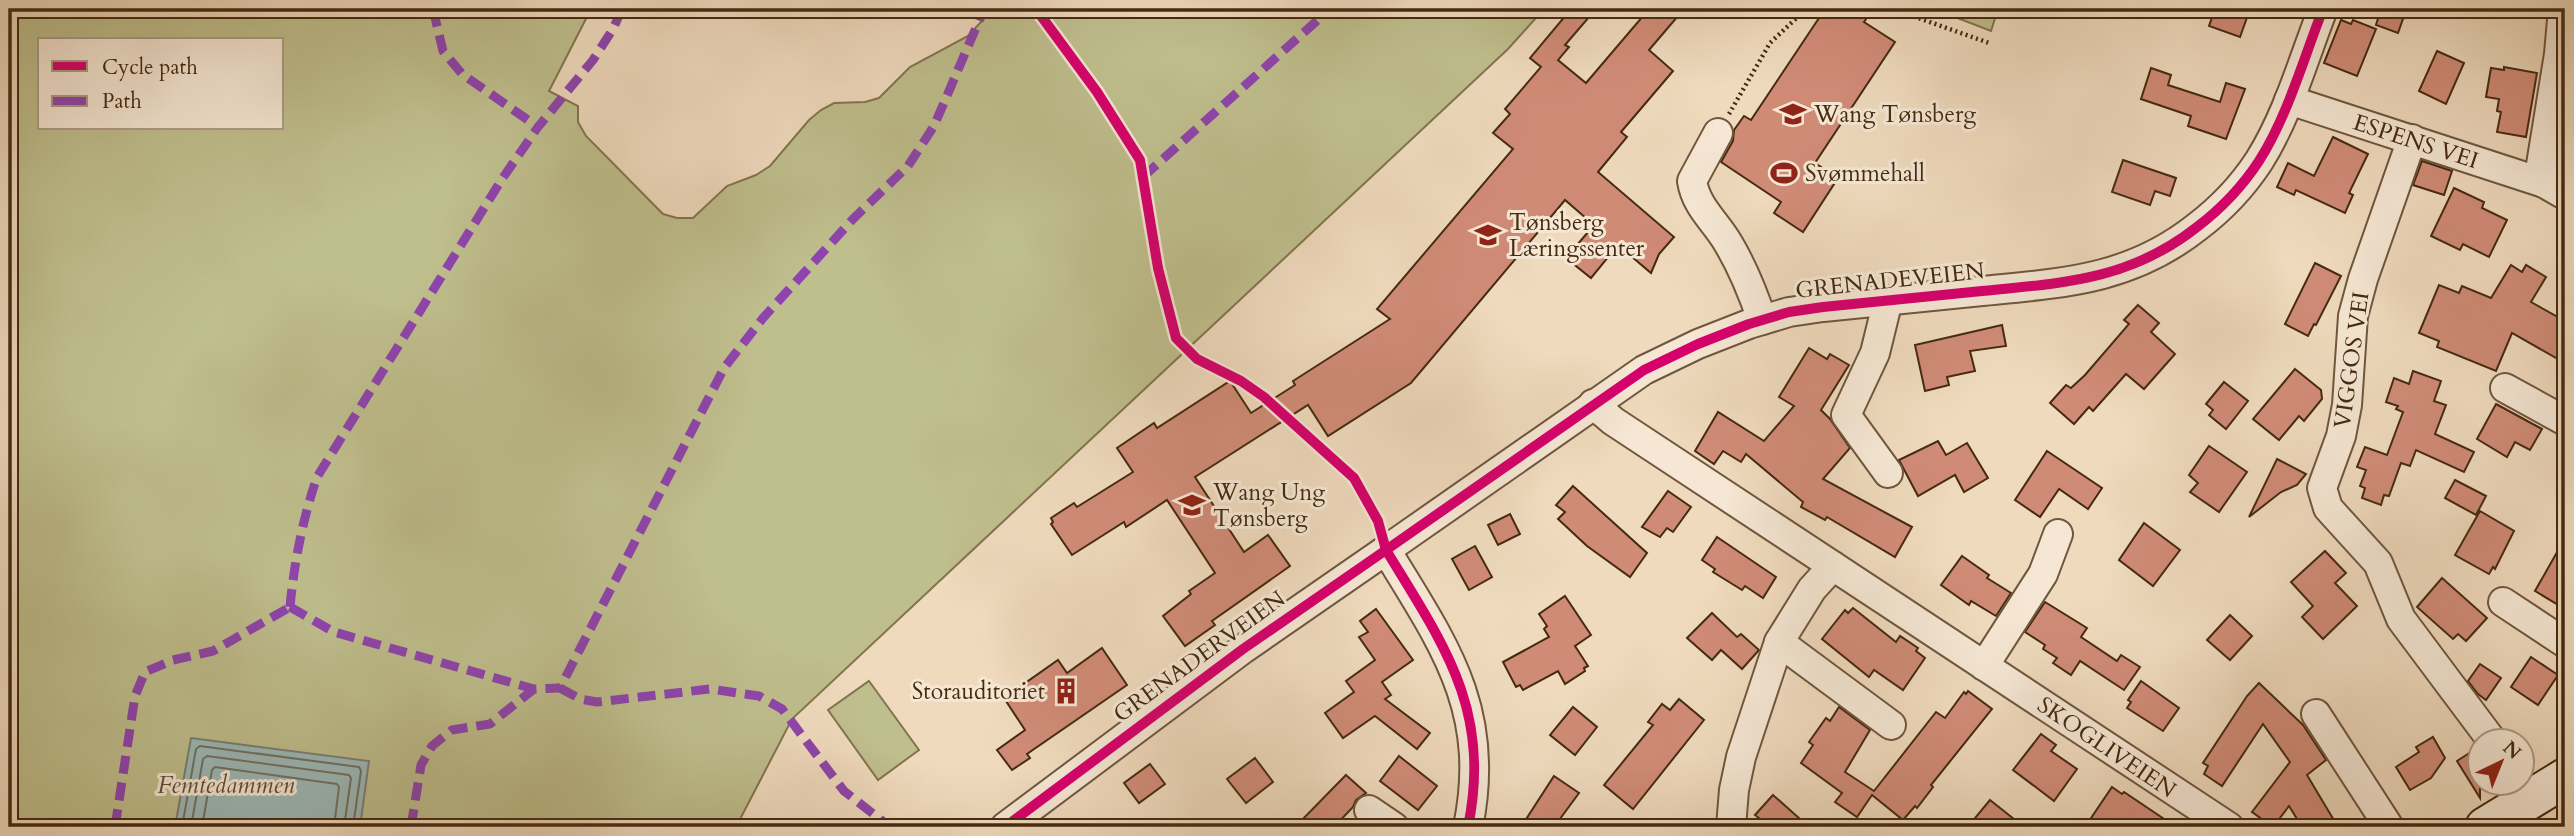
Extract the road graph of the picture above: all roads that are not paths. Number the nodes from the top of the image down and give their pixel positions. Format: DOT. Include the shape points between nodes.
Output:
graph roads {
  1 [pos="2323,9"];
  2 [pos="2563,9"];
  3 [pos="2289,100"];
  4 [pos="1718,133"];
  5 [pos="2412,139"];
  6 [pos="2565,151"];
  7 [pos="2555,189"];
  8 [pos="1888,300"];
  9 [pos="1762,320"];
  10 [pos="2505,388"];
  11 [pos="1592,404"];
  12 [pos="2565,421"];
  13 [pos="1888,473"];
  14 [pos="2058,534"];
  15 [pos="1386,550"];
  16 [pos="1833,566"];
  17 [pos="2503,602"];
  18 [pos="1779,642"];
  19 [pos="2565,643"];
  20 [pos="1984,666"];
  21 [pos="2316,714"];
  22 [pos="1891,725"];
  23 [pos="2483,728"];
  24 [pos="2546,789"];
  25 [pos="1369,810"];
  26 [pos="1006,827"];
  27 [pos="1394,827"];
  28 [pos="1468,827"];
  29 [pos="1731,827"];
  30 [pos="2229,827"];
  31 [pos="2389,827"];
  32 [pos="2485,827"];
  1 -- 3 [label="street, GRENADEVEIEN"];
  2 -- 7 [label="street" via="2540,171"];
  3 -- 5 [label="street, ESPENS VEI"];
  3 -- 8 [label="street, GRENADEVEIEN" via="2276,131 2239,189 2220,209 2152,258 2093,277 2050,284"];
  4 -- 9 [label="street" via="1692,181 1693,190 1741,265"];
  5 -- 7 [label="street, ESPENS VEI"];
  5 -- 23 [label="street, VIGGOS VEI" via="2353,316 2347,405 2322,488 2328,508 2378,563 2401,619"];
  6 -- 7 [label="street"];
  8 -- 9 [label="street, GRENADEVEIEN" via="1811,308"];
  8 -- 13 [label="street" via="1875,353 1846,415"];
  9 -- 11 [label="street, GRENADEVEIEN" via="1664,359"];
  10 -- 12 [label="street"];
  11 -- 15 [label="street, GRENADEVEIEN"];
  11 -- 16 [label="street, SKOGLIVEIEN"];
  14 -- 20 [label="street" via="2043,574"];
  15 -- 26 [label="street, GRENADERVEIEN" via="1243,649"];
  15 -- 28 [label="street" via="1443,643 1464,696 1474,736 1474,792"];
  16 -- 18 [label="street" via="1812,589"];
  16 -- 20 [label="street, SKOGLIVEIEN"];
  17 -- 19 [label="street"];
  18 -- 22 [label="street"];
  18 -- 29 [label="street" via="1741,757"];
  20 -- 30 [label="street, SKOGLIVEIEN"];
  21 -- 31 [label="street"];
  24 -- 32 [label="main road"];
  25 -- 27 [label="street"];
}
